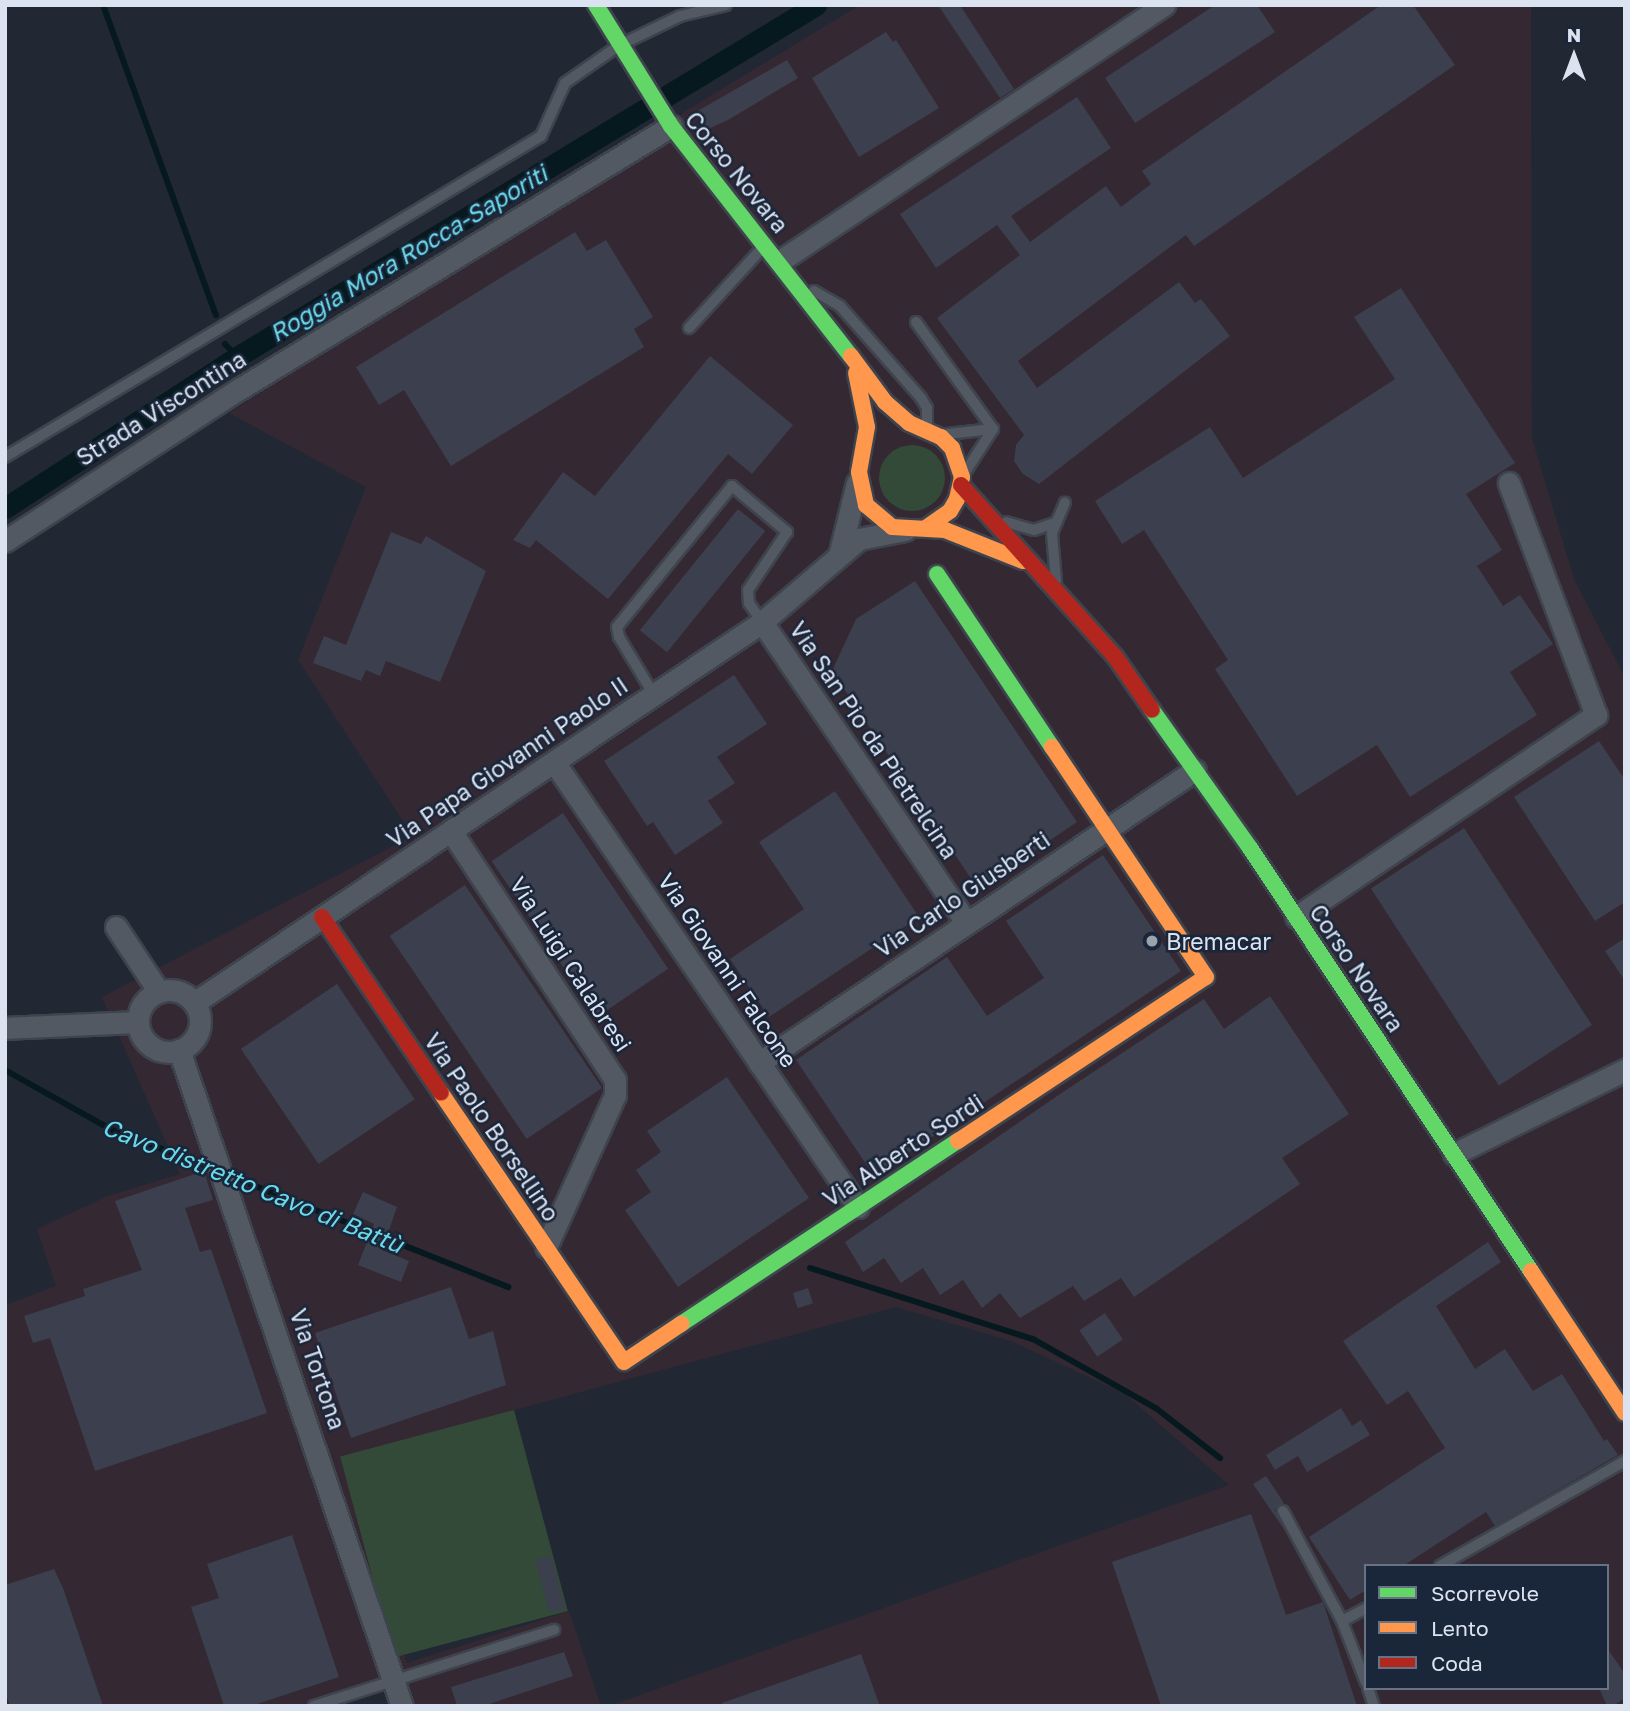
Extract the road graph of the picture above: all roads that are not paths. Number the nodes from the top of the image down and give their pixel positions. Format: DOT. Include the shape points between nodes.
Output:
graph roads {
  1 [pos="596,5"];
  2 [pos="726,5"];
  3 [pos="1164,5"];
  4 [pos="618,46"];
  5 [pos="666,120"];
  6 [pos="765,244"];
  7 [pos="780,261"];
  8 [pos="802,288"];
  9 [pos="916,322"];
  10 [pos="689,328"];
  11 [pos="852,359"];
  12 [pos="993,429"];
  13 [pos="927,430"];
  14 [pos="5,457"];
  15 [pos="861,466"];
  16 [pos="962,481"];
  17 [pos="1508,483"];
  18 [pos="1065,503"];
  19 [pos="992,517"];
  20 [pos="1057,522"];
  21 [pos="918,528"];
  22 [pos="5,541"];
  23 [pos="840,552"];
  24 [pos="1030,565"];
  25 [pos="937,574"];
  26 [pos="1058,591"];
  27 [pos="762,622"];
  28 [pos="654,695"];
  29 [pos="554,762"];
  30 [pos="1195,769"];
  31 [pos="1107,830"];
  32 [pos="451,831"];
  33 [pos="322,917"];
  34 [pos="1296,917"];
  35 [pos="966,922"];
  36 [pos="116,927"];
  37 [pos="159,992"];
  38 [pos="194,1003"];
  39 [pos="138,1022"];
  40 [pos="5,1028"];
  41 [pos="179,1050"];
  42 [pos="759,1063"];
  43 [pos="1625,1070"];
  44 [pos="1454,1154"];
  45 [pos="858,1207"];
  46 [pos="546,1247"];
  47 [pos="624,1362"];
  48 [pos="1625,1413"];
  49 [pos="1625,1461"];
  50 [pos="1283,1511"];
  51 [pos="1444,1564"];
  52 [pos="1364,1609"];
  53 [pos="1342,1621"];
  54 [pos="554,1630"];
  55 [pos="1364,1678"];
  56 [pos="393,1680"];
  57 [pos="314,1706"];
  58 [pos="402,1706"];
  1 -- 4 [label="main road, Corso Novara"];
  2 -- 4 [label="lane" via="680,16"];
  3 -- 7 [label="street"];
  4 -- 5 [label="main road, Corso Novara"];
  4 -- 14 [label="lane" via="565,83 541,136"];
  5 -- 6 [label="main road, Corso Novara"];
  5 -- 22 [label="street, Strada Viscontina"];
  6 -- 7 [label="main road, Corso Novara"];
  6 -- 10 [label="lane"];
  7 -- 8 [label="main road, Corso Novara"];
  8 -- 11 [label="main road, Corso Novara"];
  8 -- 13 [label="lane" via="822,293 857,325 921,398 927,408"];
  9 -- 12 [label="lane"];
  11 -- 13 [label="main road, Corso Novara" via="884,402 909,423"];
  11 -- 15 [label="main road, Corso Novara" via="865,406"];
  12 -- 13 [label="lane" via="953,435"];
  12 -- 16 [label="lane"];
  13 -- 15 [label="main road" via="908,427 885,434"];
  13 -- 16 [label="main road, Corso Novara" via="952,448"];
  15 -- 21 [label="main road, Corso Novara" via="866,505 892,527"];
  15 -- 23 [label="street, Via Papa Giovanni Paolo II"];
  16 -- 19 [label="main road, Corso Novara"];
  16 -- 21 [label="main road" via="950,511"];
  17 -- 34 [label="street" via="1596,715"];
  18 -- 20 [label="lane"];
  19 -- 20 [label="lane" via="1034,530"];
  19 -- 24 [label="main road, Corso Novara"];
  20 -- 26 [label="lane" via="1052,533"];
  21 -- 23 [label="street, Via Papa Giovanni Paolo II" via="859,539"];
  21 -- 24 [label="main road, Corso Novara" via="965,535"];
  23 -- 27 [label="street, Via Papa Giovanni Paolo II" via="824,573"];
  24 -- 26 [label="main road, Corso Novara"];
  25 -- 31 [label="main road"];
  26 -- 30 [label="main road, Corso Novara" via="1116,658"];
  27 -- 28 [label="street, Via Papa Giovanni Paolo II"];
  27 -- 28 [label="lane" via="749,603 748,590 787,532 732,486 617,627 618,637"];
  27 -- 35 [label="street, Via San Pio da Pietrelcina"];
  28 -- 29 [label="street, Via Papa Giovanni Paolo II"];
  29 -- 32 [label="street, Via Papa Giovanni Paolo II"];
  29 -- 42 [label="street, Via Giovanni Falcone"];
  30 -- 31 [label="street, Via Carlo Giusberti"];
  30 -- 34 [label="main road, Corso Novara"];
  31 -- 35 [label="street, Via Carlo Giusberti"];
  31 -- 45 [label="main road, Via Alberto Sordi" via="1206,977"];
  32 -- 33 [label="street, Via Papa Giovanni Paolo II"];
  32 -- 46 [label="street, Via Luigi Calabresi" via="615,1080 615,1096"];
  33 -- 38 [label="street, Via Papa Giovanni Paolo II"];
  33 -- 46 [label="main road, Via Paolo Borsellino"];
  34 -- 44 [label="main road, Corso Novara"];
  35 -- 42 [label="street, Via Carlo Giusberti"];
  36 -- 37 [label="street"];
  37 -- 38 [label="street" via="178,992"];
  37 -- 39 [label="street" via="143,1003"];
  38 -- 41 [label="street" via="198,1031"];
  39 -- 40 [label="street"];
  39 -- 41 [label="street" via="151,1047"];
  41 -- 56 [label="street, Via Tortona"];
  42 -- 45 [label="street, Via Giovanni Falcone"];
  43 -- 44 [label="street"];
  44 -- 48 [label="main road, Corso Novara"];
  45 -- 47 [label="main road, Via Alberto Sordi"];
  46 -- 47 [label="main road, Via Paolo Borsellino"];
  49 -- 51 [label="lane"];
  50 -- 53 [label="lane"];
  52 -- 53 [label="lane"];
  53 -- 55 [label="lane"];
  54 -- 56 [label="lane"];
  56 -- 57 [label="lane"];
  56 -- 58 [label="street, Via Tortona"];
}
